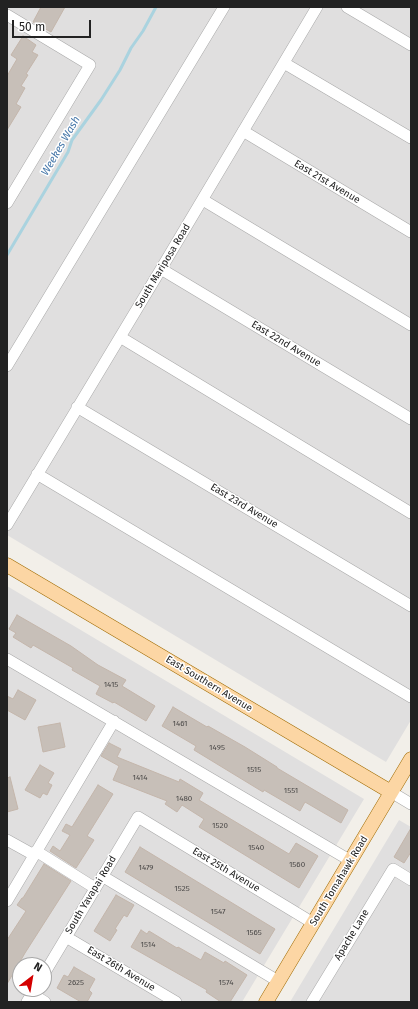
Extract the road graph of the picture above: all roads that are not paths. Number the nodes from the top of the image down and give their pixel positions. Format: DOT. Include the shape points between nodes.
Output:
graph roads {
  1 [pos="224,7"];
  2 [pos="317,7"];
  3 [pos="347,7"];
  4 [pos="9,14"];
  5 [pos="411,45"];
  6 [pos="284,63"];
  7 [pos="243,132"];
  8 [pos="411,138"];
  9 [pos="203,200"];
  10 [pos="7,203"];
  11 [pos="411,232"];
  12 [pos="161,269"];
  13 [pos="411,325"];
  14 [pos="120,337"];
  15 [pos="7,366"];
  16 [pos="78,407"];
  17 [pos="411,419"];
  18 [pos="37,474"];
  19 [pos="411,513"];
  20 [pos="7,524"];
  21 [pos="7,565"];
  22 [pos="411,606"];
  23 [pos="7,659"];
  24 [pos="411,697"];
  25 [pos="114,721"];
  26 [pos="411,759"];
  27 [pos="391,792"];
  28 [pos="411,804"];
  29 [pos="138,817"];
  30 [pos="7,840"];
  31 [pos="35,853"];
  32 [pos="351,861"];
  33 [pos="102,876"];
  34 [pos="411,880"];
  35 [pos="95,888"];
  36 [pos="7,901"];
  37 [pos="313,923"];
  38 [pos="66,937"];
  39 [pos="52,961"];
  40 [pos="278,981"];
  41 [pos="35,997"];
  42 [pos="45,1002"];
  43 [pos="176,1002"];
  44 [pos="266,1002"];
  45 [pos="312,1002"];
  1 -- 15 [label="street"];
  2 -- 6 [label="street, South Mariposa Road"];
  3 -- 5 [label="street"];
  4 -- 10 [label="street" via="90,65"];
  6 -- 7 [label="street, South Mariposa Road"];
  6 -- 8 [label="street"];
  7 -- 9 [label="street, South Mariposa Road"];
  7 -- 11 [label="street, East 21st Avenue"];
  9 -- 12 [label="street, South Mariposa Road"];
  9 -- 13 [label="street"];
  12 -- 14 [label="street, South Mariposa Road"];
  12 -- 17 [label="street, East 22nd Avenue"];
  14 -- 16 [label="street, South Mariposa Road"];
  14 -- 19 [label="street"];
  16 -- 18 [label="street, South Mariposa Road"];
  16 -- 22 [label="street, East 23rd Avenue"];
  18 -- 20 [label="street, South Mariposa Road"];
  18 -- 24 [label="street"];
  21 -- 27 [label="main road, East Southern Avenue"];
  23 -- 25 [label="street"];
  25 -- 31 [label="street"];
  25 -- 32 [label="street"];
  26 -- 27 [label="main road, South Tomahawk Road"];
  27 -- 28 [label="street, East Southern Avenue"];
  27 -- 32 [label="main road, South Tomahawk Road"];
  29 -- 33 [label="street, South Yavapai Road"];
  29 -- 37 [label="street, East 25th Avenue"];
  30 -- 31 [label="street"];
  31 -- 35 [label="street"];
  31 -- 36 [label="street"];
  32 -- 37 [label="main road, South Tomahawk Road"];
  33 -- 35 [label="street, South Yavapai Road"];
  33 -- 40 [label="street"];
  34 -- 45 [label="street, Apache Lane" via="392,869"];
  35 -- 38 [label="street, South Yavapai Road"];
  37 -- 40 [label="main road, South Tomahawk Road"];
  38 -- 39 [label="street, South Yavapai Road"];
  38 -- 43 [label="street, East 26th Avenue"];
  40 -- 44 [label="main road, South Tomahawk Road"];
  41 -- 42 [label="street"];
}
